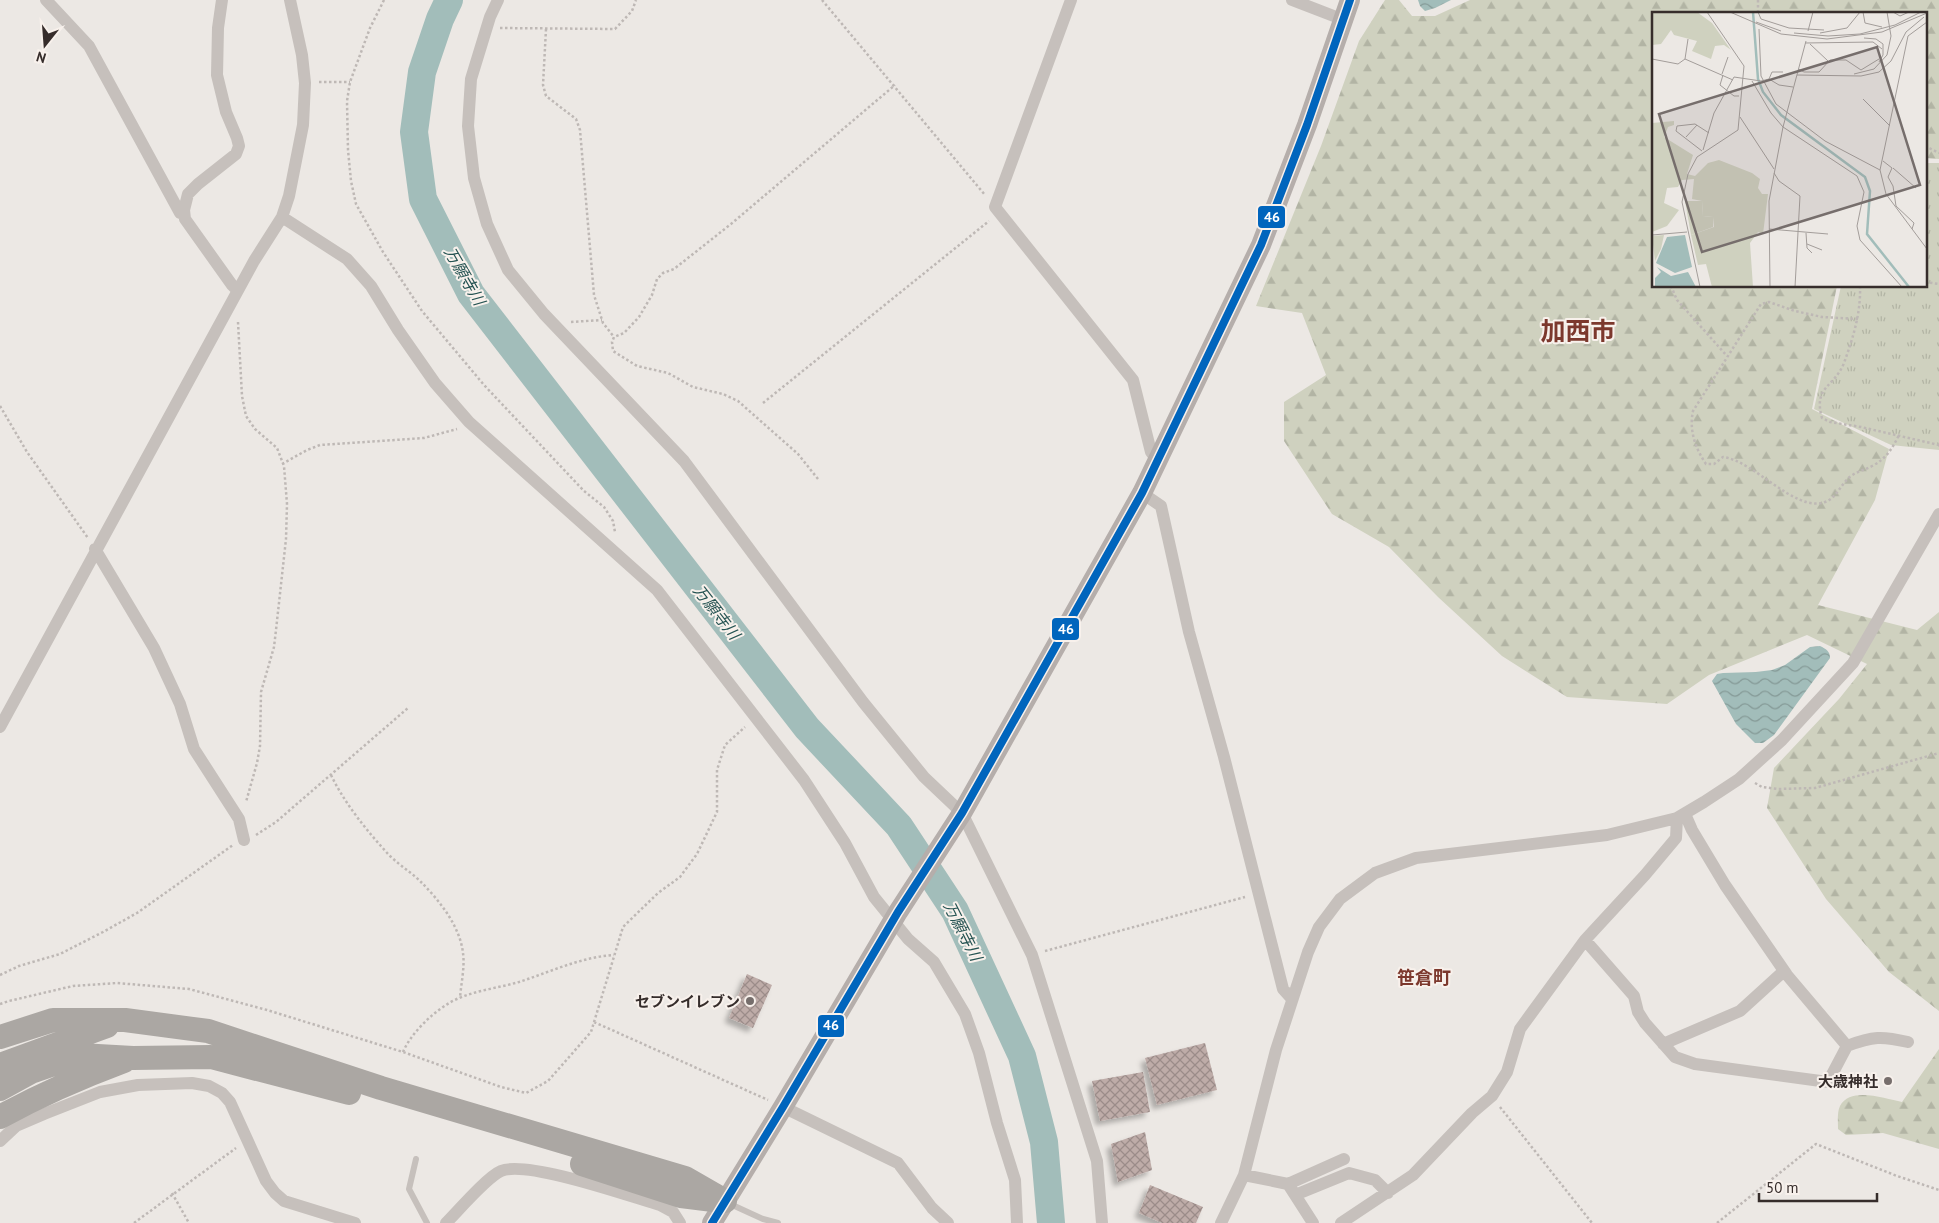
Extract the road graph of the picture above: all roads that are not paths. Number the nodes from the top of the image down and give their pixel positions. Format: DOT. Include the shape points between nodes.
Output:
graph roads {
  1 [pos="46,0"];
  2 [pos="222,0"];
  3 [pos="290,0"];
  4 [pos="498,0"];
  5 [pos="1071,0"];
  6 [pos="1292,0"];
  7 [pos="1350,0"];
  8 [pos="1344,20"];
  9 [pos="184,214"];
  10 [pos="282,217"];
  11 [pos="237,290"];
  12 [pos="1157,460"];
  13 [pos="1142,493"];
  14 [pos="1939,514"];
  15 [pos="96,549"];
  16 [pos="0,727"];
  17 [pos="1681,816"];
  18 [pos="957,819"];
  19 [pos="244,840"];
  20 [pos="895,917"];
  21 [pos="1585,940"];
  22 [pos="1784,971"];
  23 [pos="1292,999"];
  24 [pos="125,1020"];
  25 [pos="0,1037"];
  26 [pos="1908,1042"];
  27 [pos="1663,1044"];
  28 [pos="1848,1046"];
  29 [pos="133,1058"];
  30 [pos="0,1065"];
  31 [pos="0,1089"];
  32 [pos="783,1107"];
  33 [pos="0,1117"];
  34 [pos="0,1141"];
  35 [pos="416,1159"];
  36 [pos="1344,1159"];
  37 [pos="1244,1175"];
  38 [pos="1291,1190"];
  39 [pos="1388,1193"];
  40 [pos="725,1202"];
  41 [pos="763,1221"];
  42 [pos="355,1223"];
  43 [pos="427,1223"];
  44 [pos="446,1223"];
  45 [pos="680,1223"];
  46 [pos="712,1223"];
  47 [pos="778,1223"];
  48 [pos="948,1223"];
  49 [pos="1017,1223"];
  50 [pos="1102,1223"];
  51 [pos="1221,1223"];
  52 [pos="1313,1223"];
  53 [pos="1341,1223"];
  1 -- 9 [label="street" via="89,46 180,213"];
  2 -- 9 [label="street" via="217,76 238,146 236,154 188,194"];
  3 -- 10 [label="street" via="305,82 303,125"];
  4 -- 18 [label="street" via="471,79 468,126 474,178 487,224 508,270 556,327 684,461 863,702"];
  5 -- 12 [label="street" via="997,210 1133,380 1151,452"];
  6 -- 8 [label="street"];
  7 -- 8 [label="main road"];
  8 -- 12 [label="main road" via="1261,245"];
  9 -- 11 [label="street" via="198,239"];
  10 -- 11 [label="street"];
  10 -- 20 [label="street" via="347,259 372,286 435,383 469,422 657,590 804,780 845,843 874,896"];
  11 -- 15 [label="street"];
  12 -- 13 [label="main road"];
  13 -- 18 [label="main road"];
  13 -- 23 [label="street" via="1161,506 1189,632 1283,989"];
  14 -- 17 [label="street" via="1853,663 1782,740 1744,774"];
  15 -- 16 [label="street"];
  15 -- 19 [label="street" via="154,648 180,704 194,749 237,816"];
  17 -- 21 [label="street" via="1676,838"];
  17 -- 22 [label="street"];
  17 -- 23 [label="street" via="1607,835 1416,858 1375,873 1340,899 1319,927"];
  18 -- 20 [label="main road"];
  18 -- 50 [label="street" via="1032,955 1097,1161"];
  20 -- 32 [label="main road"];
  20 -- 49 [label="street" via="908,939 934,962 965,1014 980,1053 1015,1180"];
  21 -- 27 [label="street" via="1634,996 1638,1012"];
  21 -- 39 [label="street" via="1520,1030 1506,1072 1492,1096 1413,1175"];
  22 -- 27 [label="street" via="1740,1011"];
  22 -- 28 [label="street"];
  23 -- 37 [label="street"];
  24 -- 25 [label="highway" via="53,1020"];
  24 -- 30 [label="highway"];
  24 -- 40 [label="highway" via="208,1030 381,1088 685,1178"];
  26 -- 28 [label="street" via="1869,1038"];
  27 -- 28 [label="street" via="1674,1057 1695,1064 1828,1082"];
  29 -- 31 [label="highway" via="80,1055 31,1072"];
  29 -- 33 [label="highway" via="84,1076"];
  29 -- 40 [label="highway" via="211,1057 378,1100 681,1196"];
  32 -- 40 [label="main road"];
  32 -- 48 [label="street" via="898,1163 932,1208"];
  34 -- 42 [label="street" via="16,1126 100,1092 138,1085 192,1083 209,1086 230,1102 266,1181 275,1193 284,1201"];
  35 -- 43 [label="lane" via="408,1189"];
  36 -- 38 [label="street"];
  37 -- 38 [label="street"];
  37 -- 51 [label="street"];
  38 -- 39 [label="street" via="1349,1173 1375,1180"];
  38 -- 52 [label="street"];
  39 -- 53 [label="street"];
  40 -- 41 [label="lane"];
  40 -- 46 [label="main road"];
  41 -- 47 [label="lane"];
  44 -- 45 [label="street" via="500,1171 513,1168 536,1170 660,1205 673,1212"];
}
